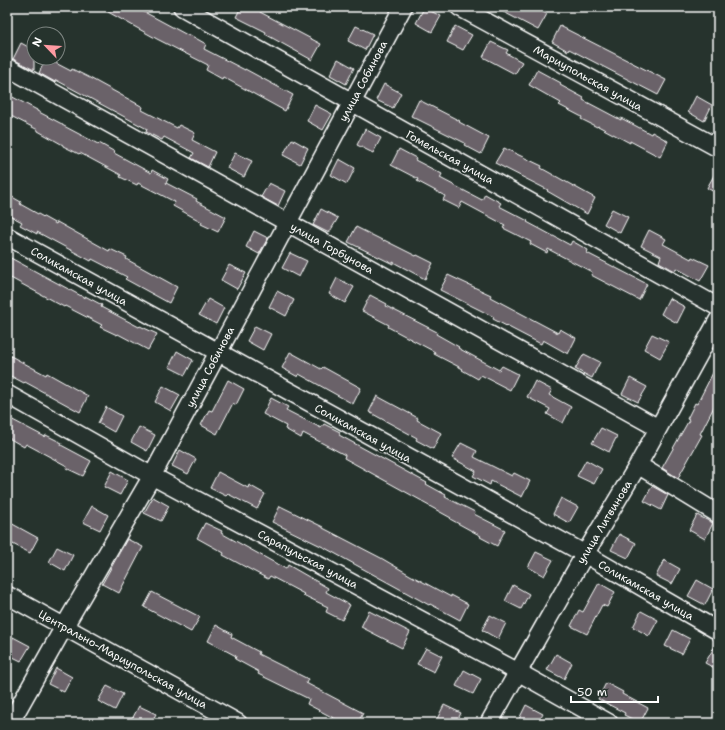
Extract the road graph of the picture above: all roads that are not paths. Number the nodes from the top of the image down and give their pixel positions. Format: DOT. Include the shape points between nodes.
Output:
graph roads {
  1 [pos="182,7"];
  2 [pos="403,7"];
  3 [pos="459,7"];
  4 [pos="7,67"];
  5 [pos="352,102"];
  6 [pos="718,148"];
  7 [pos="287,223"];
  8 [pos="7,236"];
  9 [pos="718,307"];
  10 [pos="718,320"];
  11 [pos="218,353"];
  12 [pos="7,394"];
  13 [pos="658,428"];
  14 [pos="638,465"];
  15 [pos="152,476"];
  16 [pos="718,514"];
  17 [pos="584,554"];
  18 [pos="7,595"];
  19 [pos="64,627"];
  20 [pos="718,631"];
  21 [pos="518,672"];
  22 [pos="10,723"];
  23 [pos="238,723"];
  24 [pos="489,723"];
  25 [pos="609,723"];
  1 -- 5 [label="street, Гомельская улица"];
  2 -- 5 [label="street, улица Собинова"];
  3 -- 6 [label="street, Мариупольская улица"];
  4 -- 7 [label="street, улица Горбунова"];
  5 -- 7 [label="street, улица Собинова"];
  5 -- 9 [label="street, Гомельская улица"];
  7 -- 11 [label="street, улица Собинова"];
  7 -- 13 [label="street, улица Горбунова"];
  8 -- 11 [label="street, Соликамская улица"];
  10 -- 13 [label="street, улица Литвинова"];
  11 -- 15 [label="street, улица Собинова"];
  11 -- 17 [label="street, Соликамская улица"];
  12 -- 15 [label="street, Сарапульская улица"];
  13 -- 14 [label="street, улица Литвинова"];
  14 -- 16 [label="street"];
  14 -- 17 [label="street, улица Литвинова"];
  15 -- 19 [label="street, улица Собинова"];
  15 -- 21 [label="street, Сарапульская улица"];
  17 -- 20 [label="street, Соликамская улица"];
  17 -- 21 [label="street, улица Литвинова"];
  18 -- 19 [label="street, Центрально-Мариупольская улица"];
  19 -- 22 [label="street, улица Собинова"];
  19 -- 23 [label="street, Центрально-Мариупольская улица"];
  21 -- 24 [label="street, улица Литвинова"];
  21 -- 25 [label="street, Сарапульская улица"];
}
